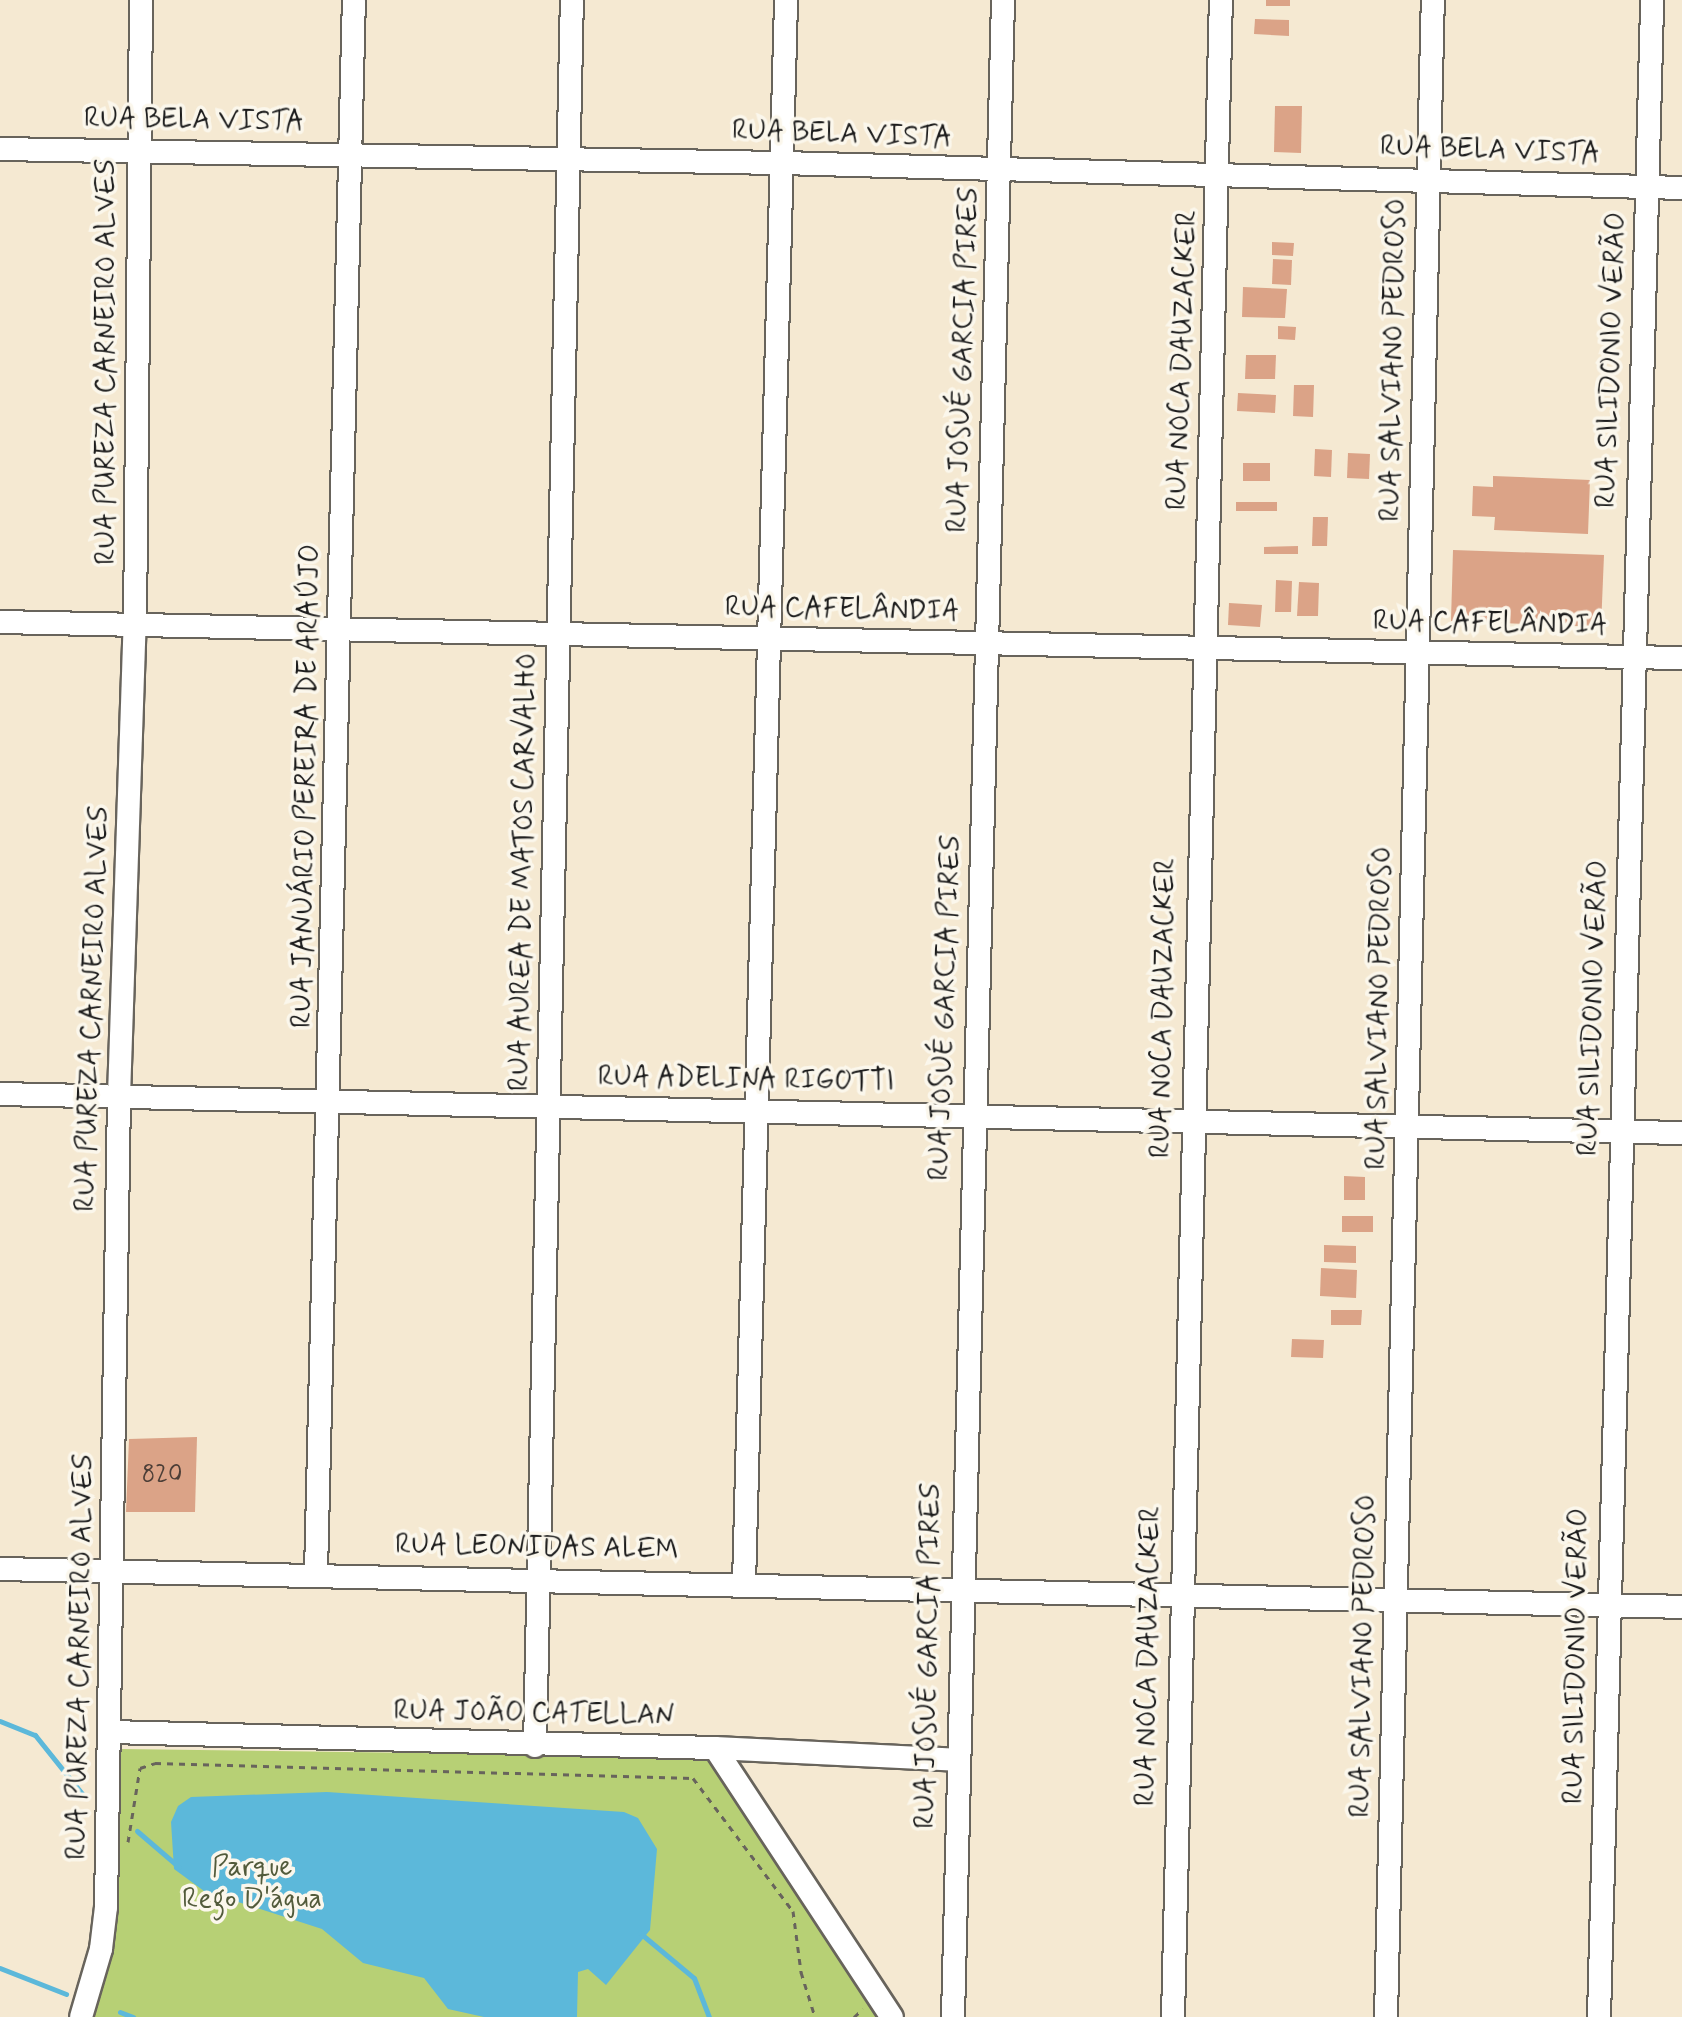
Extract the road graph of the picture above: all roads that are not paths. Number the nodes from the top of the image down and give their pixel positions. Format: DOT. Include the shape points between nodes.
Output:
graph roads {
  1 [pos="141,0"];
  2 [pos="354,0"];
  3 [pos="572,0"];
  4 [pos="786,0"];
  5 [pos="1003,0"];
  6 [pos="1221,0"];
  7 [pos="1433,0"];
  8 [pos="1652,0"];
  9 [pos="0,149"];
  10 [pos="138,150"];
  11 [pos="352,154"];
  12 [pos="570,159"];
  13 [pos="782,163"];
  14 [pos="999,169"];
  15 [pos="1219,174"];
  16 [pos="1429,178"];
  17 [pos="1647,187"];
  18 [pos="1682,188"];
  19 [pos="0,622"];
  20 [pos="135,625"];
  21 [pos="339,629"];
  22 [pos="559,634"];
  23 [pos="769,638"];
  24 [pos="986,643"];
  25 [pos="1203,648"];
  26 [pos="1417,652"];
  27 [pos="1633,657"];
  28 [pos="1682,658"];
  29 [pos="0,1094"];
  30 [pos="119,1096"];
  31 [pos="331,1100"];
  32 [pos="549,1105"];
  33 [pos="756,1110"];
  34 [pos="972,1116"];
  35 [pos="1191,1121"];
  36 [pos="1409,1126"];
  37 [pos="1620,1131"];
  38 [pos="1682,1133"];
  39 [pos="0,1569"];
  40 [pos="113,1572"];
  41 [pos="316,1573"];
  42 [pos="539,1578"];
  43 [pos="744,1584"];
  44 [pos="960,1589"];
  45 [pos="1180,1595"];
  46 [pos="1395,1600"];
  47 [pos="1608,1606"];
  48 [pos="1682,1607"];
  49 [pos="111,1732"];
  50 [pos="535,1746"];
  51 [pos="715,1748"];
  52 [pos="957,1760"];
  53 [pos="81,2017"];
  54 [pos="892,2017"];
  55 [pos="953,2017"];
  56 [pos="1173,2017"];
  57 [pos="1386,2017"];
  58 [pos="1599,2017"];
  1 -- 10 [label="street, RUA PUREZA CARNEIRO ALVES"];
  2 -- 11 [label="street, RUA JANUÁRIO PEREIRA DE ARAÚJO"];
  3 -- 12 [label="street, RUA AUREA DE MATOS CARVALHO"];
  4 -- 13 [label="street"];
  5 -- 14 [label="street, RUA JOSUÉ GARCIA PIRES"];
  6 -- 15 [label="street, RUA NOCA DAUZACKER"];
  7 -- 16 [label="street, RUA SALVIANO PEDROSO"];
  8 -- 17 [label="street, RUA SILIDONIO VERÃO"];
  9 -- 10 [label="street, RUA BELA VISTA"];
  10 -- 11 [label="street, RUA BELA VISTA"];
  10 -- 20 [label="street, RUA PUREZA CARNEIRO ALVES"];
  11 -- 12 [label="street, RUA BELA VISTA"];
  11 -- 21 [label="street, RUA JANUÁRIO PEREIRA DE ARAÚJO"];
  12 -- 13 [label="street, RUA BELA VISTA"];
  12 -- 22 [label="street, RUA AUREA DE MATOS CARVALHO"];
  13 -- 14 [label="street, RUA BELA VISTA"];
  13 -- 23 [label="street"];
  14 -- 15 [label="street, RUA BELA VISTA"];
  14 -- 24 [label="street, RUA JOSUÉ GARCIA PIRES"];
  15 -- 16 [label="street, RUA BELA VISTA"];
  15 -- 25 [label="street, RUA NOCA DAUZACKER"];
  16 -- 17 [label="street, RUA BELA VISTA"];
  16 -- 26 [label="street, RUA SALVIANO PEDROSO"];
  17 -- 18 [label="street, RUA BELA VISTA"];
  17 -- 27 [label="street, RUA SILIDONIO VERÃO"];
  19 -- 20 [label="street, RUA CAFELÂNDIA"];
  20 -- 21 [label="street, RUA CAFELÂNDIA"];
  20 -- 30 [label="street, RUA PUREZA CARNEIRO ALVES"];
  21 -- 22 [label="street, RUA CAFELÂNDIA"];
  21 -- 31 [label="street, RUA JANUÁRIO PEREIRA DE ARAÚJO"];
  22 -- 23 [label="street, RUA CAFELÂNDIA"];
  22 -- 32 [label="street, RUA AUREA DE MATOS CARVALHO"];
  23 -- 24 [label="street, RUA CAFELÂNDIA"];
  23 -- 33 [label="street"];
  24 -- 25 [label="street, RUA CAFELÂNDIA"];
  24 -- 34 [label="street, RUA JOSUÉ GARCIA PIRES"];
  25 -- 26 [label="street, RUA CAFELÂNDIA"];
  25 -- 35 [label="street, RUA NOCA DAUZACKER"];
  26 -- 27 [label="street, RUA CAFELÂNDIA"];
  26 -- 36 [label="street, RUA SALVIANO PEDROSO"];
  27 -- 28 [label="street, RUA CAFELÂNDIA"];
  27 -- 37 [label="street, RUA SILIDONIO VERÃO"];
  29 -- 30 [label="street, RUA ADELINA RIGOTTI"];
  30 -- 31 [label="street, RUA ADELINA RIGOTTI"];
  30 -- 40 [label="street, RUA PUREZA CARNEIRO ALVES"];
  31 -- 32 [label="street, RUA ADELINA RIGOTTI"];
  31 -- 41 [label="street, RUA JANUÁRIO PEREIRA DE ARAÚJO"];
  32 -- 33 [label="street, RUA ADELINA RIGOTTI"];
  32 -- 42 [label="street, RUA AUREA DE MATOS CARVALHO"];
  33 -- 34 [label="street, RUA ADELINA RIGOTTI"];
  33 -- 43 [label="street"];
  34 -- 35 [label="street, RUA ADELINA RIGOTTI"];
  34 -- 44 [label="street, RUA JOSUÉ GARCIA PIRES"];
  35 -- 36 [label="street, RUA ADELINA RIGOTTI"];
  35 -- 45 [label="street, RUA NOCA DAUZACKER"];
  36 -- 37 [label="street, RUA ADELINA RIGOTTI"];
  36 -- 46 [label="street, RUA SALVIANO PEDROSO"];
  37 -- 38 [label="street, RUA ADELINA RIGOTTI"];
  37 -- 47 [label="street, RUA SILIDONIO VERÃO"];
  39 -- 40 [label="street, RUA LEONIDAS ALEM"];
  40 -- 41 [label="street, RUA LEONIDAS ALEM"];
  40 -- 49 [label="street, RUA PUREZA CARNEIRO ALVES"];
  41 -- 42 [label="street, RUA LEONIDAS ALEM"];
  42 -- 43 [label="street, RUA LEONIDAS ALEM"];
  42 -- 50 [label="street, RUA AUREA DE MATOS CARVALHO"];
  43 -- 44 [label="street, RUA LEONIDAS ALEM"];
  44 -- 45 [label="street, RUA LEONIDAS ALEM"];
  44 -- 52 [label="street, RUA JOSUÉ GARCIA PIRES"];
  45 -- 46 [label="street, RUA LEONIDAS ALEM"];
  45 -- 56 [label="street, RUA NOCA DAUZACKER"];
  46 -- 47 [label="street, RUA LEONIDAS ALEM"];
  46 -- 57 [label="street, RUA SALVIANO PEDROSO"];
  47 -- 48 [label="street, RUA LEONIDAS ALEM"];
  47 -- 58 [label="street, RUA SILIDONIO VERÃO"];
  49 -- 50 [label="street, RUA JOÃO CATELLAN"];
  49 -- 53 [label="street, RUA PUREZA CARNEIRO ALVES" via="106,1907 101,1949"];
  50 -- 51 [label="street, RUA JOÃO CATELLAN"];
  51 -- 52 [label="street, RUA JOÃO CATELLAN"];
  51 -- 54 [label="street"];
  52 -- 55 [label="street, RUA JOSUÉ GARCIA PIRES"];
}
